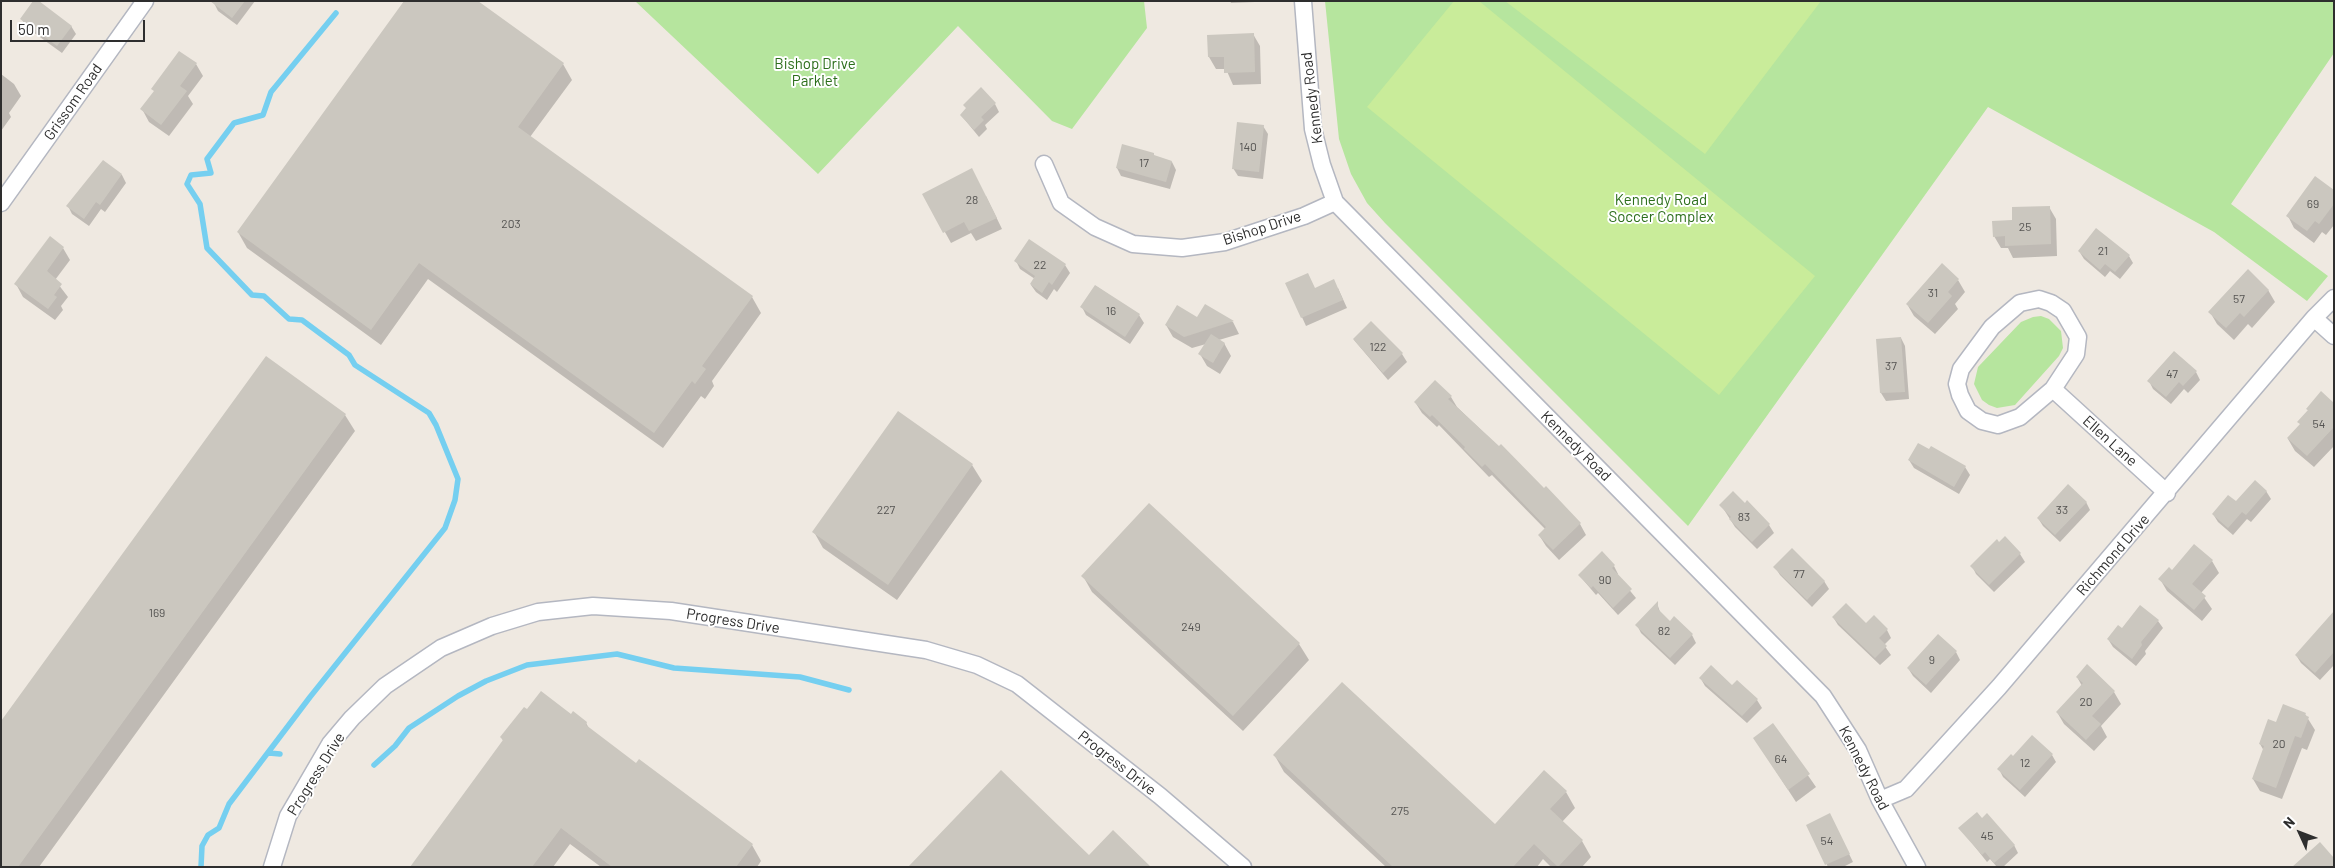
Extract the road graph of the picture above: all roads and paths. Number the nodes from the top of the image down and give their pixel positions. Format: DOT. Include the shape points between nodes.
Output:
graph roads {
  1 [pos="1303,1"];
  2 [pos="138,3"];
  3 [pos="1044,164"];
  4 [pos="1335,202"];
  5 [pos="1,203"];
  6 [pos="2334,298"];
  7 [pos="2314,318"];
  8 [pos="2334,336"];
  9 [pos="2053,389"];
  10 [pos="2167,493"];
  11 [pos="1880,800"];
  12 [pos="272,867"];
  13 [pos="1243,867"];
  14 [pos="1918,867"];
  1 -- 4 [label="street, Kennedy Road" via="1313,129"];
  2 -- 5 [label="street, Grissom Road"];
  3 -- 4 [label="street, Bishop Drive" via="1061,203 1095,227 1133,244 1182,248 1225,242 1304,216"];
  4 -- 11 [label="street, Kennedy Road" via="1824,696 1858,750"];
  6 -- 7 [label="street, Richmond Drive"];
  7 -- 8 [label="street"];
  7 -- 10 [label="street, Richmond Drive"];
  9 -- 9 [label="street" via="2076,354 2078,337 2063,311 2039,299 2020,303 1992,327 1961,369 1957,384 1968,412 1982,421 1998,425 2020,417"];
  9 -- 10 [label="street, Ellen Lane"];
  10 -- 11 [label="street, Richmond Drive" via="1906,789"];
  11 -- 14 [label="street, Kennedy Road"];
  12 -- 13 [label="street, Progress Drive" via="288,816 330,744 385,686 442,648 492,626 538,612 592,606 672,611 926,650 977,665 1017,684 1160,796"];
}
